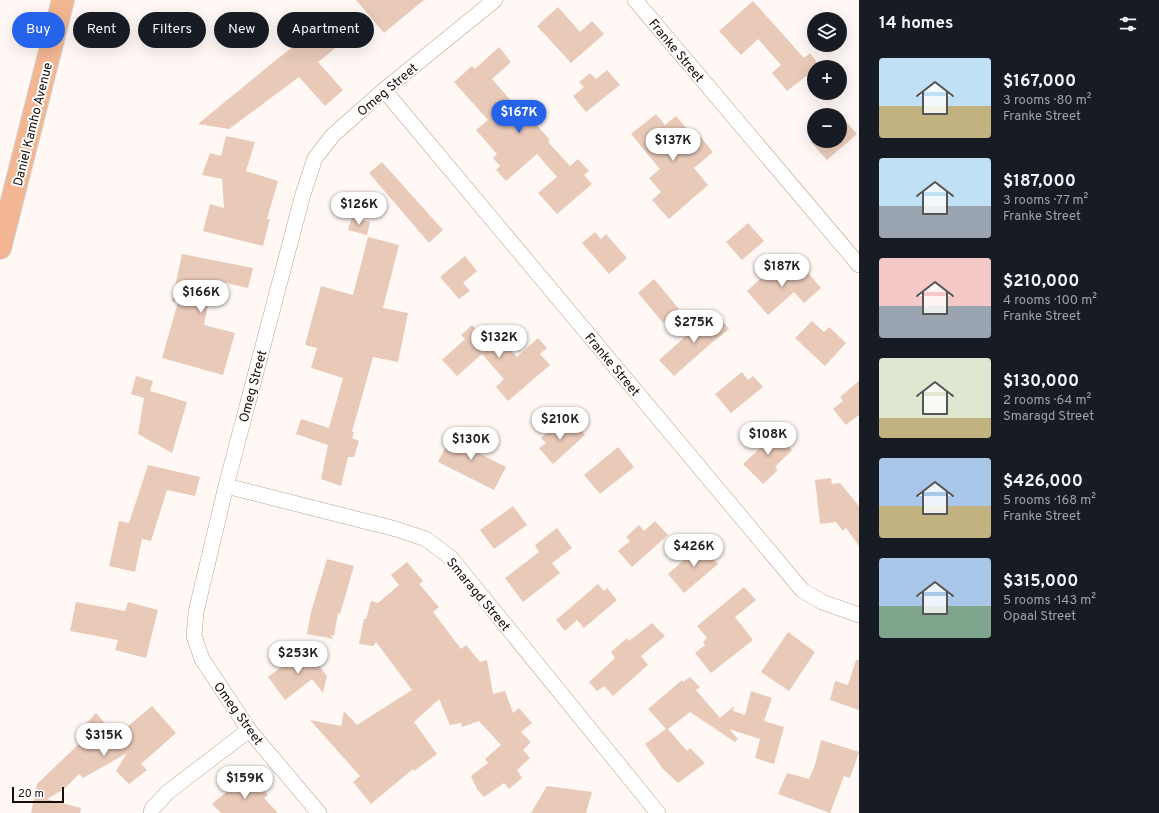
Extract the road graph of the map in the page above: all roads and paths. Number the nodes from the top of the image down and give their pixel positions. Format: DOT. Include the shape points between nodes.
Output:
graph roads {
  1 [pos="63,0"];
  2 [pos="495,0"];
  3 [pos="635,0"];
  4 [pos="384,90"];
  5 [pos="0,248"];
  6 [pos="859,265"];
  7 [pos="226,486"];
  8 [pos="859,615"];
  9 [pos="249,730"];
  10 [pos="151,813"];
  11 [pos="320,813"];
  12 [pos="658,813"];
  1 -- 5 [label="main road, Daniel Kamho Avenue"];
  2 -- 4 [label="street, Omeg Street"];
  3 -- 6 [label="street, Franke Street"];
  4 -- 7 [label="street, Omeg Street" via="333,135 315,158 303,194"];
  4 -- 8 [label="street, Franke Street" via="802,590 822,602"];
  7 -- 9 [label="street, Omeg Street" via="196,612 194,636 202,659"];
  7 -- 12 [label="street, Smaragd Street" via="426,539 450,558"];
  9 -- 10 [label="street" via="168,792"];
  9 -- 11 [label="street, Omeg Street"];
}
